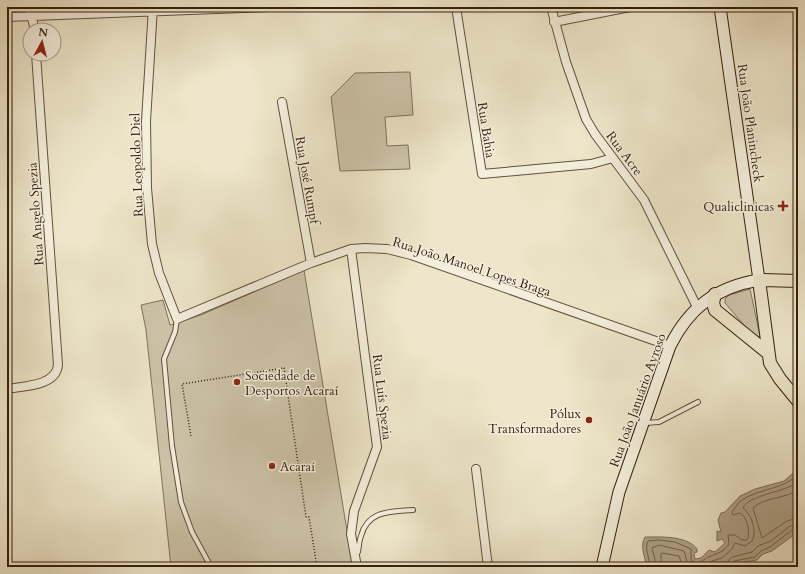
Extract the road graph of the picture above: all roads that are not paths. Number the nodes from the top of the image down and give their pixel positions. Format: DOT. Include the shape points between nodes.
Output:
graph roads {
  1 [pos="29,7"];
  2 [pos="269,7"];
  3 [pos="456,7"];
  4 [pos="551,7"];
  5 [pos="630,7"];
  6 [pos="720,7"];
  7 [pos="153,9"];
  8 [pos="32,16"];
  9 [pos="7,18"];
  10 [pos="33,22"];
  11 [pos="554,22"];
  12 [pos="37,62"];
  13 [pos="282,102"];
  14 [pos="613,158"];
  15 [pos="351,249"];
  16 [pos="310,263"];
  17 [pos="759,280"];
  18 [pos="798,281"];
  19 [pos="716,294"];
  20 [pos="697,307"];
  21 [pos="177,319"];
  22 [pos="670,346"];
  23 [pos="768,353"];
  24 [pos="7,388"];
  25 [pos="798,401"];
  26 [pos="698,402"];
  27 [pos="642,423"];
  28 [pos="476,469"];
  29 [pos="413,510"];
  30 [pos="354,555"];
  31 [pos="211,567"];
  32 [pos="357,567"];
  33 [pos="488,567"];
  34 [pos="602,567"];
  1 -- 8 [label="street"];
  2 -- 7 [label="street"];
  3 -- 14 [label="street, Rua Bahia" via="482,174 591,164"];
  4 -- 11 [label="street, Rua Acre"];
  5 -- 11 [label="street"];
  6 -- 17 [label="main road, Rua João Planincheck"];
  7 -- 8 [label="street"];
  7 -- 21 [label="street, Rua Leopoldo Diel" via="146,121 147,188 152,244 159,273"];
  8 -- 9 [label="street"];
  8 -- 10 [label="street"];
  11 -- 14 [label="street, Rua Acre" via="586,119"];
  12 -- 24 [label="street, Rua Angelo Spezia" via="57,373 43,382"];
  13 -- 16 [label="street, Rua José Rumpf"];
  14 -- 20 [label="street, Rua Acre" via="644,200"];
  15 -- 16 [label="street, Rua João Manoel Lopes Braga"];
  15 -- 22 [label="street, Rua João Manoel Lopes Braga" via="387,249 411,255"];
  15 -- 30 [label="street, Rua Luís Spezia" via="377,447 354,511 351,534"];
  16 -- 21 [label="street, Rua João Manoel Lopes Braga"];
  17 -- 18 [label="main road, Rua João Januário Ayroso"];
  17 -- 19 [label="main road, Rua João Januário Ayroso" via="733,286"];
  17 -- 23 [label="main road, Rua João Planincheck"];
  19 -- 20 [label="main road, Rua João Januário Ayroso"];
  19 -- 23 [label="main road" via="713,303 715,310"];
  20 -- 22 [label="main road, Rua João Januário Ayroso" via="685,319"];
  21 -- 31 [label="lane" via="177,326 164,359 172,446 181,502 192,532"];
  22 -- 27 [label="main road, Rua João Januário Ayroso"];
  23 -- 25 [label="main road, Rua João Planincheck" via="775,373"];
  26 -- 27 [label="lane" via="659,422"];
  27 -- 34 [label="main road, Rua João Januário Ayroso" via="619,492"];
  28 -- 33 [label="street"];
  29 -- 30 [label="lane" via="376,515 365,524 358,552"];
  30 -- 32 [label="street, Rua Luís Spezia"];
}
